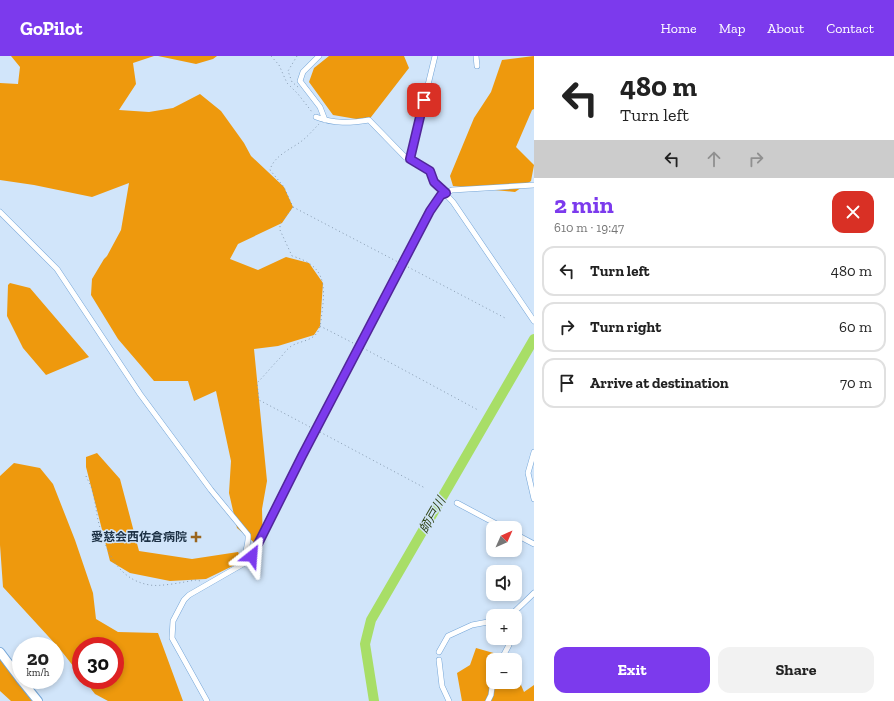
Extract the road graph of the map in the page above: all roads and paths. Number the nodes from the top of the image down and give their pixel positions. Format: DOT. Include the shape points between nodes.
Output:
graph roads {
  1 [pos="271,56"];
  2 [pos="297,56"];
  3 [pos="319,56"];
  4 [pos="435,56"];
  5 [pos="476,56"];
  6 [pos="477,66"];
  7 [pos="304,88"];
  8 [pos="316,117"];
  9 [pos="325,120"];
  10 [pos="410,159"];
  11 [pos="534,185"];
  12 [pos="446,193"];
  13 [pos="0,212"];
  14 [pos="534,321"];
  15 [pos="320,326"];
  16 [pos="359,346"];
  17 [pos="478,410"];
  18 [pos="316,430"];
  19 [pos="534,452"];
  20 [pos="86,476"];
  21 [pos="425,488"];
  22 [pos="534,499"];
  23 [pos="457,503"];
  24 [pos="491,521"];
  25 [pos="522,538"];
  26 [pos="534,544"];
  27 [pos="243,564"];
  28 [pos="206,584"];
  29 [pos="534,593"];
  30 [pos="517,609"];
  31 [pos="486,622"];
  32 [pos="0,652"];
  33 [pos="439,652"];
  34 [pos="439,660"];
  35 [pos="12,668"];
  36 [pos="28,689"];
  37 [pos="492,689"];
  38 [pos="38,701"];
  39 [pos="207,701"];
  40 [pos="449,701"];
  41 [pos="488,701"];
  1 -- 8 [label="path" via="279,65 287,83"];
  2 -- 7 [label="path" via="288,71 289,76 297,87"];
  3 -- 7 [label="street" via="300,77"];
  4 -- 10 [label="street"];
  5 -- 6 [label="street"];
  7 -- 9 [label="street" via="320,107"];
  8 -- 9 [label="street"];
  9 -- 10 [label="street" via="349,123 369,120"];
  9 -- 15 [label="path" via="279,157 270,170 284,186 293,207 280,223 280,230 292,256 313,265 320,273 324,301"];
  10 -- 12 [label="street" via="430,171 434,182"];
  11 -- 12 [label="street" via="452,190"];
  12 -- 14 [label="street"];
  12 -- 16 [label="street" via="441,195 430,211"];
  13 -- 27 [label="street" via="57,270 140,394 211,490 248,535"];
  15 -- 16 [label="path"];
  15 -- 18 [label="path" via="316,334 309,339 290,346 257,383 259,400"];
  16 -- 17 [label="path"];
  16 -- 18 [label="street"];
  18 -- 21 [label="path"];
  18 -- 27 [label="street" via="257,548"];
  19 -- 22 [label="street" via="528,473"];
  20 -- 28 [label="path" via="92,490 106,548 115,563 126,574 151,586 196,580"];
  23 -- 24 [label="street"];
  25 -- 26 [label="street"];
  27 -- 28 [label="street"];
  28 -- 39 [label="street" via="184,600 171,629 172,638"];
  29 -- 30 [label="street"];
  31 -- 33 [label="street" via="472,625 448,636"];
  32 -- 35 [label="main road"];
  34 -- 40 [label="street" via="442,686"];
  36 -- 38 [label="main road"];
  37 -- 41 [label="street"];
}
